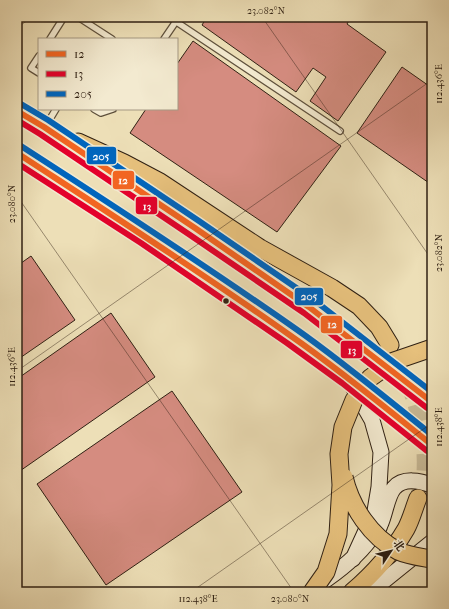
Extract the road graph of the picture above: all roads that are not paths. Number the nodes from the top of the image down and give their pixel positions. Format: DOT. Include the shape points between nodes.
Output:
graph roads {
  1 [pos="64,17"];
  2 [pos="78,17"];
  3 [pos="169,17"];
  4 [pos="178,19"];
  5 [pos="51,38"];
  6 [pos="110,38"];
  7 [pos="165,38"];
  8 [pos="38,58"];
  9 [pos="38,72"];
  10 [pos="55,110"];
  11 [pos="96,110"];
  12 [pos="110,110"];
  13 [pos="17,111"];
  14 [pos="44,127"];
  15 [pos="340,131"];
  16 [pos="17,153"];
  17 [pos="390,345"];
  18 [pos="432,348"];
  19 [pos="347,377"];
  20 [pos="432,402"];
  21 [pos="432,445"];
  22 [pos="340,454"];
  23 [pos="432,485"];
  24 [pos="418,498"];
  25 [pos="432,547"];
  26 [pos="352,559"];
  27 [pos="307,592"];
  28 [pos="312,592"];
  29 [pos="352,592"];
  30 [pos="370,592"];
  1 -- 5 [label="lane"];
  2 -- 6 [label="lane"];
  3 -- 4 [label="lane"];
  4 -- 7 [label="lane"];
  4 -- 15 [label="lane"];
  8 -- 9 [label="lane" via="31,68"];
  10 -- 14 [label="lane"];
  11 -- 12 [label="lane" via="101,113"];
  13 -- 14 [label="highway"];
  14 -- 17 [label="main road" via="160,182 260,248 332,288 359,306 379,327"];
  14 -- 20 [label="highway" via="309,307"];
  16 -- 19 [label="highway" via="151,240 292,336"];
  18 -- 22 [label="main road, bridge" via="394,361 370,378 354,400 343,427"];
  19 -- 21 [label="highway"];
  19 -- 26 [label="street" via="372,420 380,452 379,487 374,511"];
  22 -- 25 [label="main road, bridge" via="346,485 357,512 380,539 411,555"];
  22 -- 28 [label="main road, bridge" via="338,534 326,572"];
  23 -- 26 [label="street" via="408,480 394,487 380,527"];
  24 -- 29 [label="main road" via="407,528 391,551"];
  25 -- 30 [label="street"];
  26 -- 27 [label="street"];
}
